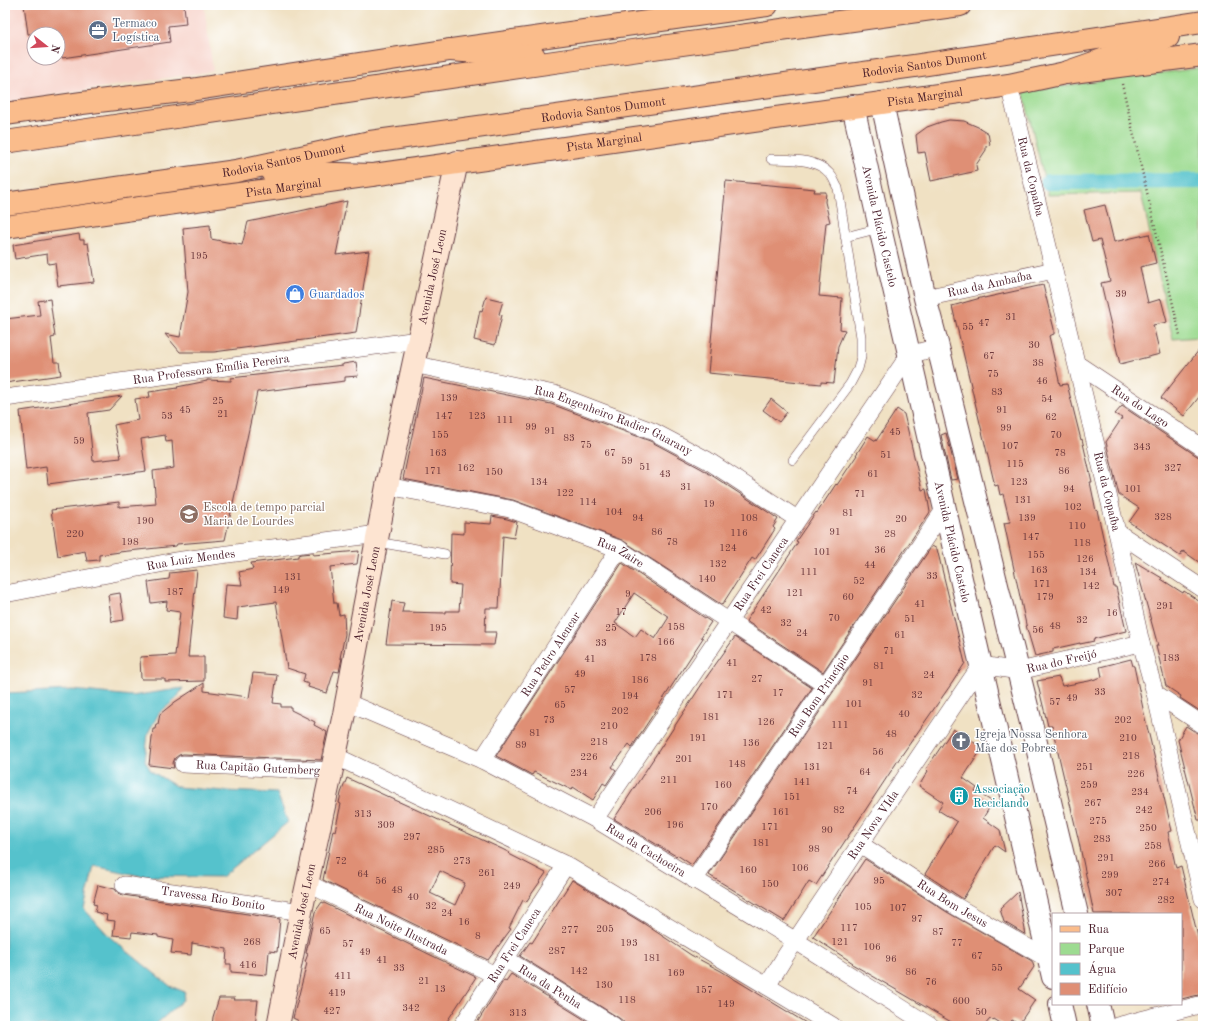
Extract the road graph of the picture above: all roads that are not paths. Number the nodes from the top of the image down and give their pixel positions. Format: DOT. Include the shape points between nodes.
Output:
graph roads {
  1 [pos="767,5"];
  2 [pos="960,5"];
  3 [pos="1203,24"];
  4 [pos="450,50"];
  5 [pos="1203,55"];
  6 [pos="575,60"];
  7 [pos="1065,73"];
  8 [pos="1009,85"];
  9 [pos="882,103"];
  10 [pos="853,106"];
  11 [pos="5,114"];
  12 [pos="90,130"];
  13 [pos="5,132"];
  14 [pos="5,142"];
  15 [pos="771,159"];
  16 [pos="457,162"];
  17 [pos="236,171"];
  18 [pos="373,175"];
  19 [pos="5,204"];
  20 [pos="5,227"];
  21 [pos="880,228"];
  22 [pos="845,237"];
  23 [pos="1054,270"];
  24 [pos="925,298"];
  25 [pos="418,340"];
  26 [pos="938,347"];
  27 [pos="909,355"];
  28 [pos="413,364"];
  29 [pos="1077,364"];
  30 [pos="5,398"];
  31 [pos="1203,448"];
  32 [pos="793,460"];
  33 [pos="387,486"];
  34 [pos="944,510"];
  35 [pos="797,519"];
  36 [pos="1117,532"];
  37 [pos="377,538"];
  38 [pos="619,549"];
  39 [pos="445,554"];
  40 [pos="1203,589"];
  41 [pos="5,594"];
  42 [pos="728,620"];
  43 [pos="1141,643"];
  44 [pos="981,665"];
  45 [pos="1019,671"];
  46 [pos="825,685"];
  47 [pos="1155,693"];
  48 [pos="345,708"];
  49 [pos="1203,725"];
  50 [pos="335,756"];
  51 [pos="482,760"];
  52 [pos="183,764"];
  53 [pos="595,819"];
  54 [pos="860,844"];
  55 [pos="1198,862"];
  56 [pos="566,865"];
  57 [pos="694,880"];
  58 [pos="307,883"];
  59 [pos="124,885"];
  60 [pos="1203,899"];
  61 [pos="300,912"];
  62 [pos="1077,913"];
  63 [pos="796,941"];
  64 [pos="506,959"];
  65 [pos="1051,968"];
  66 [pos="495,975"];
  67 [pos="769,983"];
  68 [pos="1203,1004"];
  69 [pos="1060,1005"];
  70 [pos="1098,1005"];
  71 [pos="278,1026"];
  72 [pos="462,1026"];
  73 [pos="614,1026"];
  74 [pos="833,1026"];
  75 [pos="930,1026"];
  76 [pos="1065,1026"];
  77 [pos="1103,1026"];
  78 [pos="1117,1026"];
  1 -- 4 [label="main road"];
  2 -- 6 [label="main road"];
  3 -- 7 [label="main road"];
  3 -- 17 [label="main road, Rodovia Santos Dumont" via="370,142"];
  4 -- 6 [label="main road"];
  4 -- 11 [label="main road" via="190,90"];
  5 -- 7 [label="main road, Pista Marginal"];
  6 -- 12 [label="main road"];
  7 -- 8 [label="main road, Pista Marginal"];
  8 -- 9 [label="main road, Pista Marginal"];
  8 -- 23 [label="street, Rua da Copaíba"];
  9 -- 10 [label="main road, Pista Marginal"];
  9 -- 24 [label="street"];
  10 -- 16 [label="main road, Pista Marginal"];
  10 -- 21 [label="street, Avenida Plácido Castelo"];
  12 -- 13 [label="main road"];
  12 -- 14 [label="main road"];
  15 -- 22 [label="lane" via="811,162 822,166 831,175 838,188"];
  16 -- 18 [label="main road, Pista Marginal"];
  16 -- 25 [label="main road, Avenida José Leon"];
  17 -- 18 [label="main road"];
  17 -- 19 [label="main road, Rodovia Santos Dumont"];
  18 -- 20 [label="main road, Pista Marginal"];
  21 -- 22 [label="lane"];
  21 -- 27 [label="street, Avenida Plácido Castelo"];
  22 -- 32 [label="lane" via="861,337 861,357 850,384"];
  23 -- 24 [label="street, Rua da Ambaíba"];
  23 -- 29 [label="street, Rua da Copaíba"];
  24 -- 26 [label="street"];
  25 -- 28 [label="main road, Avenida José Leon"];
  25 -- 30 [label="street, Rua Professora Emília Pereira"];
  26 -- 27 [label="street"];
  26 -- 45 [label="street"];
  27 -- 34 [label="street, Avenida Plácido Castelo"];
  27 -- 35 [label="street, Rua Frei Caneca"];
  28 -- 33 [label="main road, Avenida José Leon"];
  28 -- 35 [label="street, Rua Engenheiro Radier Guarany" via="554,394 654,432 707,460"];
  29 -- 31 [label="street, Rua do Lago"];
  29 -- 36 [label="street, Rua da Copaíba"];
  33 -- 37 [label="main road, Avenida José Leon"];
  33 -- 38 [label="street, Rua Zaire" via="510,509"];
  34 -- 44 [label="street, Avenida Plácido Castelo"];
  34 -- 46 [label="street, Rua Bom Princípio"];
  35 -- 42 [label="street, Rua Frei Caneca"];
  36 -- 40 [label="street"];
  36 -- 43 [label="street, Rua da Copaíba"];
  37 -- 39 [label="lane"];
  37 -- 41 [label="street, Rua Luiz Mendes" via="174,561"];
  37 -- 48 [label="main road, Avenida José Leon"];
  38 -- 42 [label="street, Rua Zaire"];
  38 -- 51 [label="street, Rua Pedro Alencar"];
  42 -- 46 [label="street, Rua Zaire"];
  42 -- 53 [label="street, Rua Frei Caneca"];
  43 -- 45 [label="street, Rua do Freijó"];
  43 -- 47 [label="street, Rua da Copaíba"];
  44 -- 45 [label="street, Rua do Freijó"];
  44 -- 54 [label="street, Rua Nova VIda"];
  44 -- 65 [label="street, Avenida Plácido Castelo"];
  45 -- 62 [label="street"];
  46 -- 57 [label="street, Rua Bom Princípio"];
  47 -- 49 [label="street"];
  47 -- 55 [label="street, Rua da Copaíba"];
  48 -- 50 [label="main road, Avenida José Leon"];
  48 -- 51 [label="street, Rua da Cachoeira"];
  50 -- 52 [label="street, Rua Capitão Gutemberg"];
  50 -- 56 [label="street"];
  50 -- 58 [label="main road, Avenida José Leon"];
  51 -- 53 [label="street, Rua da Cachoeira"];
  53 -- 57 [label="street, Rua da Cachoeira"];
  54 -- 63 [label="street, Rua Nova VIda"];
  54 -- 65 [label="street, Rua Bom Jesus"];
  55 -- 60 [label="street, Rua da Copaíba"];
  56 -- 64 [label="street, Rua Frei Caneca"];
  56 -- 67 [label="street"];
  57 -- 63 [label="street, Rua da Cachoeira"];
  58 -- 61 [label="main road, Avenida José Leon"];
  58 -- 66 [label="street, Rua Noite Ilustrada"];
  59 -- 61 [label="street, Travessa Rio Bonito"];
  61 -- 71 [label="main road, Avenida José Leon"];
  63 -- 67 [label="street, Rua Nova VIda"];
  63 -- 75 [label="street, Rua da Cachoeira"];
  64 -- 66 [label="street, Rua Frei Caneca"];
  64 -- 73 [label="street, Rua da Penha"];
  66 -- 72 [label="street, Rua Frei Caneca"];
  67 -- 74 [label="street"];
  68 -- 78 [label="street"];
  69 -- 76 [label="street"];
  70 -- 77 [label="street"];
}
